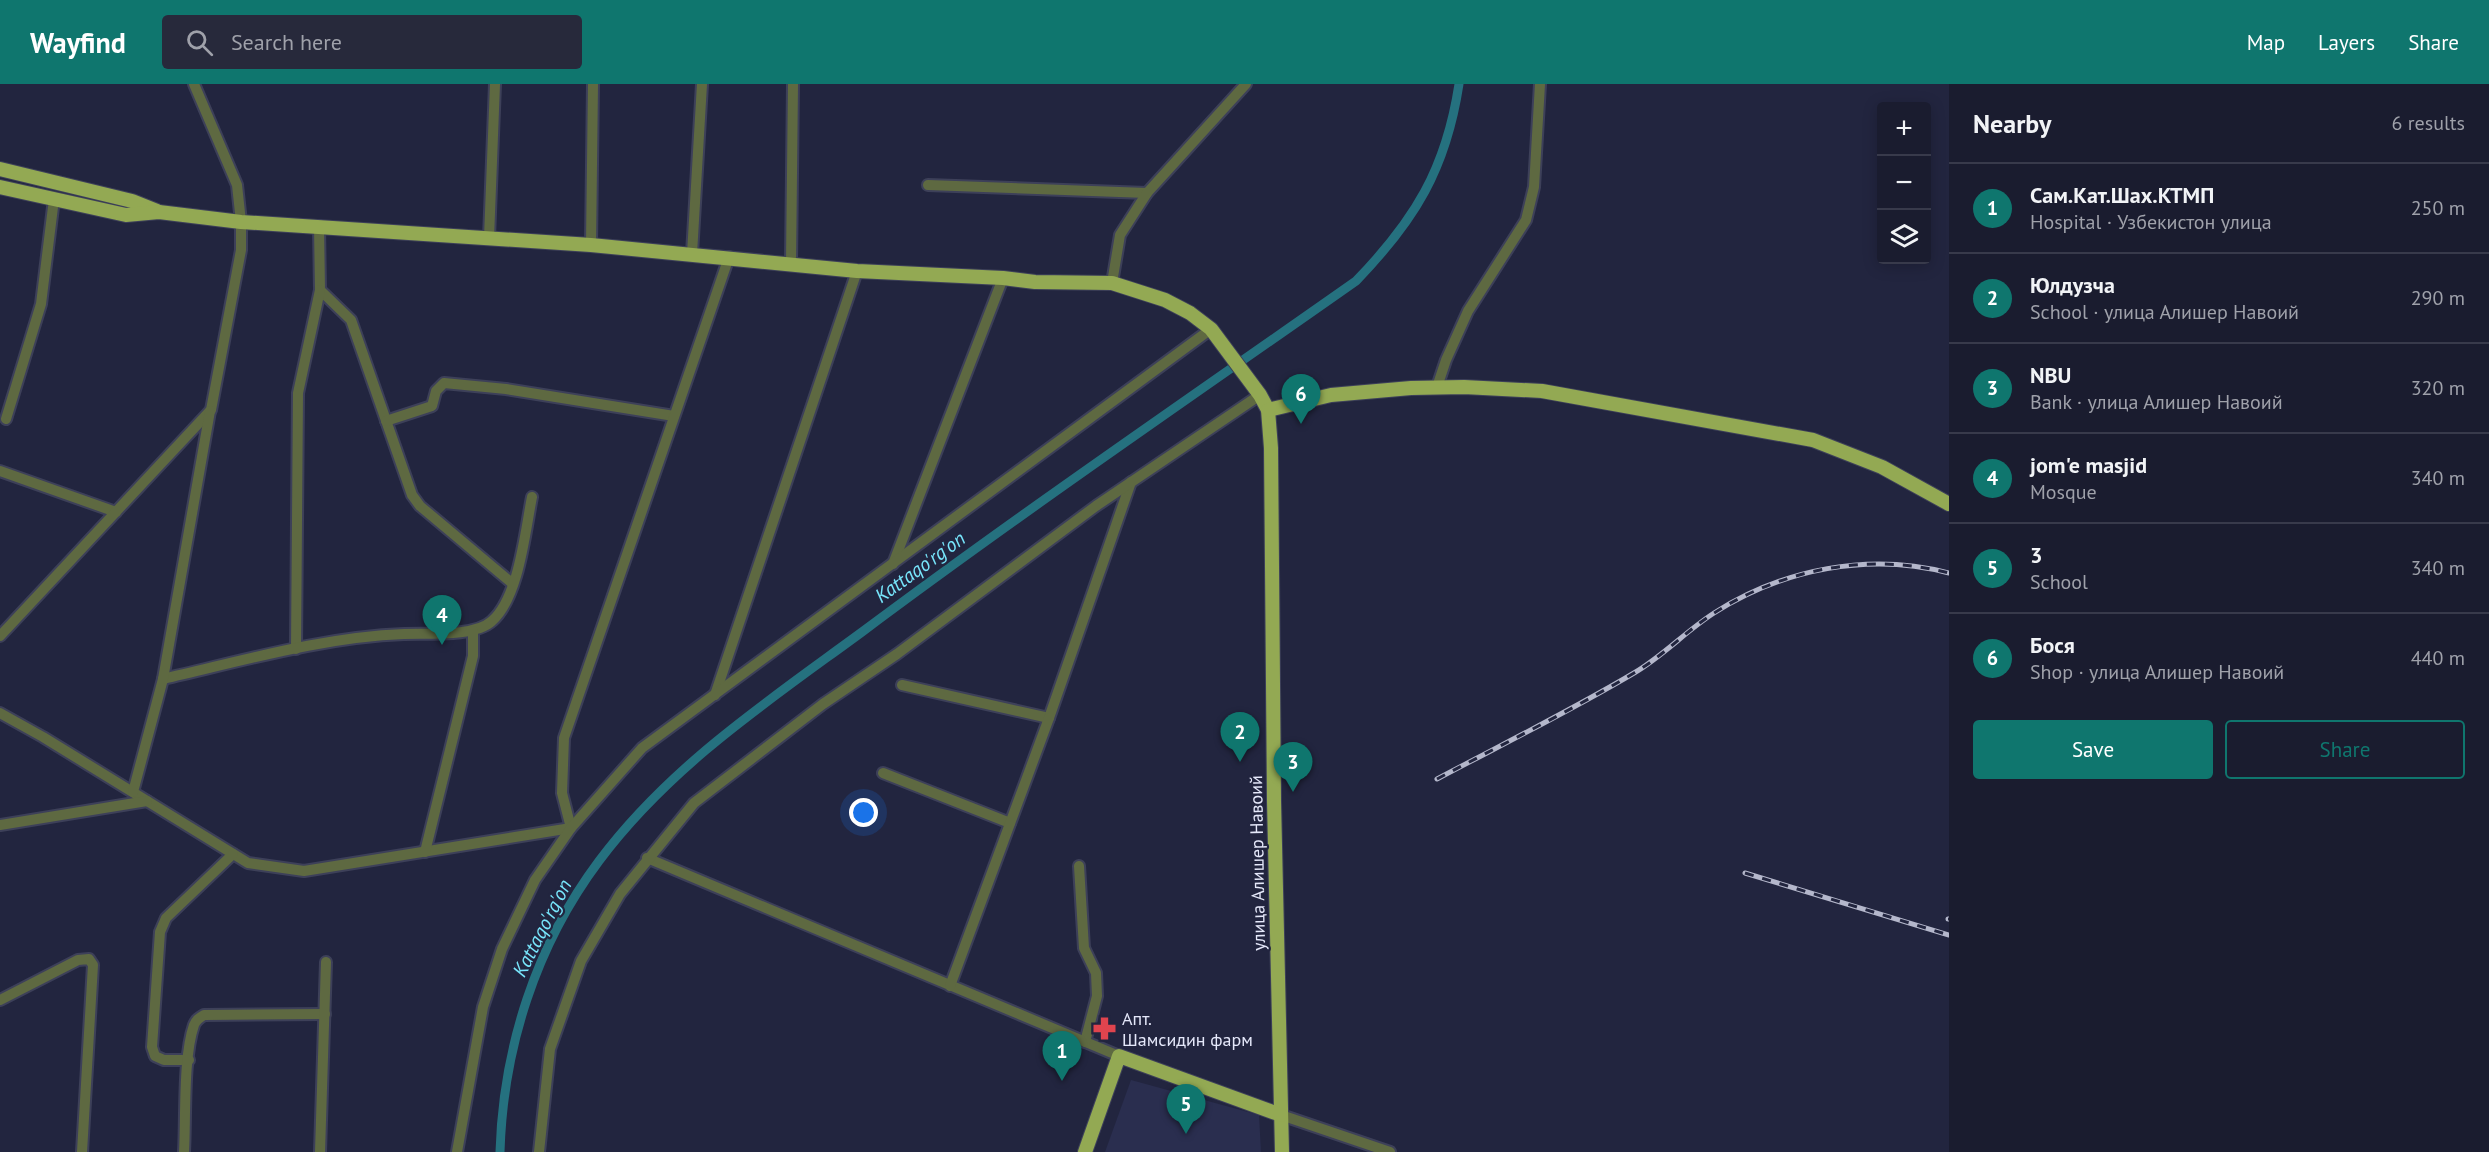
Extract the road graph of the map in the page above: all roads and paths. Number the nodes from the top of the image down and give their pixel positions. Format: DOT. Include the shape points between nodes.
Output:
graph roads {
  1 [pos="194,84"];
  2 [pos="495,84"];
  3 [pos="593,84"];
  4 [pos="702,84"];
  5 [pos="793,84"];
  6 [pos="1245,84"];
  7 [pos="1540,84"];
  8 [pos="0,169"];
  9 [pos="928,185"];
  10 [pos="0,187"];
  11 [pos="1147,193"];
  12 [pos="54,199"];
  13 [pos="159,212"];
  14 [pos="242,222"];
  15 [pos="319,226"];
  16 [pos="489,238"];
  17 [pos="591,245"];
  18 [pos="692,254"];
  19 [pos="729,257"];
  20 [pos="791,264"];
  21 [pos="857,271"];
  22 [pos="1003,278"];
  23 [pos="1113,283"];
  24 [pos="320,290"];
  25 [pos="1211,329"];
  26 [pos="1437,387"];
  27 [pos="1260,395"];
  28 [pos="211,410"];
  29 [pos="1268,410"];
  30 [pos="674,416"];
  31 [pos="6,419"];
  32 [pos="386,421"];
  33 [pos="0,471"];
  34 [pos="1131,482"];
  35 [pos="532,497"];
  36 [pos="1949,504"];
  37 [pos="116,512"];
  38 [pos="893,564"];
  39 [pos="513,584"];
  40 [pos="473,631"];
  41 [pos="0,636"];
  42 [pos="296,649"];
  43 [pos="163,679"];
  44 [pos="902,685"];
  45 [pos="715,695"];
  46 [pos="0,713"];
  47 [pos="1049,718"];
  48 [pos="883,773"];
  49 [pos="133,792"];
  50 [pos="147,801"];
  51 [pos="1010,823"];
  52 [pos="0,825"];
  53 [pos="571,828"];
  54 [pos="424,852"];
  55 [pos="233,854"];
  56 [pos="646,858"];
  57 [pos="1079,866"];
  58 [pos="326,962"];
  59 [pos="950,986"];
  60 [pos="0,1000"];
  61 [pos="325,1014"];
  62 [pos="1085,1042"];
  63 [pos="1119,1056"];
  64 [pos="189,1060"];
  65 [pos="1281,1115"];
  66 [pos="82,1152"];
  67 [pos="184,1152"];
  68 [pos="320,1152"];
  69 [pos="457,1152"];
  70 [pos="539,1152"];
  71 [pos="1085,1152"];
  72 [pos="1282,1152"];
  73 [pos="1390,1152"];
  1 -- 14 [label="street" via="237,185"];
  2 -- 16 [label="street"];
  3 -- 17 [label="street"];
  4 -- 18 [label="street"];
  5 -- 20 [label="street"];
  6 -- 11 [label="street"];
  7 -- 26 [label="street" via="1534,187 1526,220 1468,311"];
  8 -- 13 [label="main road" via="132,201"];
  9 -- 11 [label="street"];
  10 -- 12 [label="main road"];
  11 -- 23 [label="street" via="1120,235"];
  12 -- 13 [label="main road" via="126,215"];
  12 -- 31 [label="street" via="41,304"];
  13 -- 14 [label="main road, улица Алишер Навоий"];
  14 -- 15 [label="main road, улица Алишер Навоий"];
  14 -- 28 [label="street" via="241,250"];
  15 -- 16 [label="main road, улица Алишер Навоий"];
  15 -- 24 [label="street"];
  16 -- 17 [label="main road, улица Алишер Навоий"];
  17 -- 18 [label="main road, улица Алишер Навоий"];
  18 -- 19 [label="main road, улица Алишер Навоий"];
  19 -- 20 [label="main road, улица Алишер Навоий"];
  19 -- 30 [label="street"];
  20 -- 21 [label="main road, улица Алишер Навоий"];
  21 -- 22 [label="main road, улица Алишер Навоий"];
  21 -- 45 [label="street"];
  22 -- 23 [label="main road, улица Алишер Навоий"];
  22 -- 38 [label="street"];
  23 -- 25 [label="main road, улица Алишер Навоий" via="1165,300"];
  24 -- 32 [label="street" via="351,320"];
  24 -- 42 [label="street" via="298,393"];
  25 -- 27 [label="main road, улица Алишер Навоий"];
  25 -- 38 [label="street"];
  26 -- 29 [label="main road" via="1331,395"];
  26 -- 36 [label="main road" via="1542,391 1775,432 1849,452"];
  27 -- 29 [label="main road, улица Алишер Навоий"];
  27 -- 34 [label="street"];
  28 -- 37 [label="street"];
  28 -- 43 [label="street"];
  29 -- 65 [label="main road, улица Алишер Навоий"];
  30 -- 32 [label="street" via="444,383 436,391 432,406"];
  30 -- 53 [label="street" via="564,738 562,793"];
  32 -- 39 [label="street" via="412,495 420,506"];
  33 -- 37 [label="street"];
  34 -- 47 [label="street"];
  34 -- 56 [label="street" via="694,802"];
  35 -- 39 [label="street"];
  37 -- 41 [label="street"];
  38 -- 45 [label="street"];
  39 -- 40 [label="street" via="491,622"];
  40 -- 42 [label="street" via="369,635"];
  40 -- 54 [label="street" via="473,657"];
  42 -- 43 [label="street"];
  43 -- 49 [label="street"];
  44 -- 47 [label="street"];
  45 -- 53 [label="street" via="642,748"];
  46 -- 49 [label="street"];
  47 -- 51 [label="street"];
  48 -- 51 [label="street"];
  49 -- 50 [label="street"];
  50 -- 52 [label="street"];
  50 -- 55 [label="street"];
  51 -- 59 [label="street"];
  53 -- 54 [label="street"];
  53 -- 69 [label="street" via="535,880 502,949 483,1007"];
  54 -- 55 [label="street" via="304,871 248,863"];
  55 -- 64 [label="street" via="166,918 160,932 152,1047 155,1056 164,1060"];
  56 -- 59 [label="street"];
  56 -- 70 [label="street" via="581,961 565,1002 550,1049"];
  57 -- 62 [label="street" via="1084,948 1096,972 1097,996"];
  58 -- 61 [label="street"];
  59 -- 62 [label="street"];
  60 -- 66 [label="street" via="78,960 89,959 93,965"];
  61 -- 64 [label="street" via="204,1015 194,1025"];
  61 -- 68 [label="street"];
  62 -- 63 [label="street"];
  63 -- 65 [label="main road"];
  63 -- 71 [label="main road"];
  64 -- 67 [label="street"];
  65 -- 72 [label="main road, улица Алишер Навоий"];
  65 -- 73 [label="street"];
}
